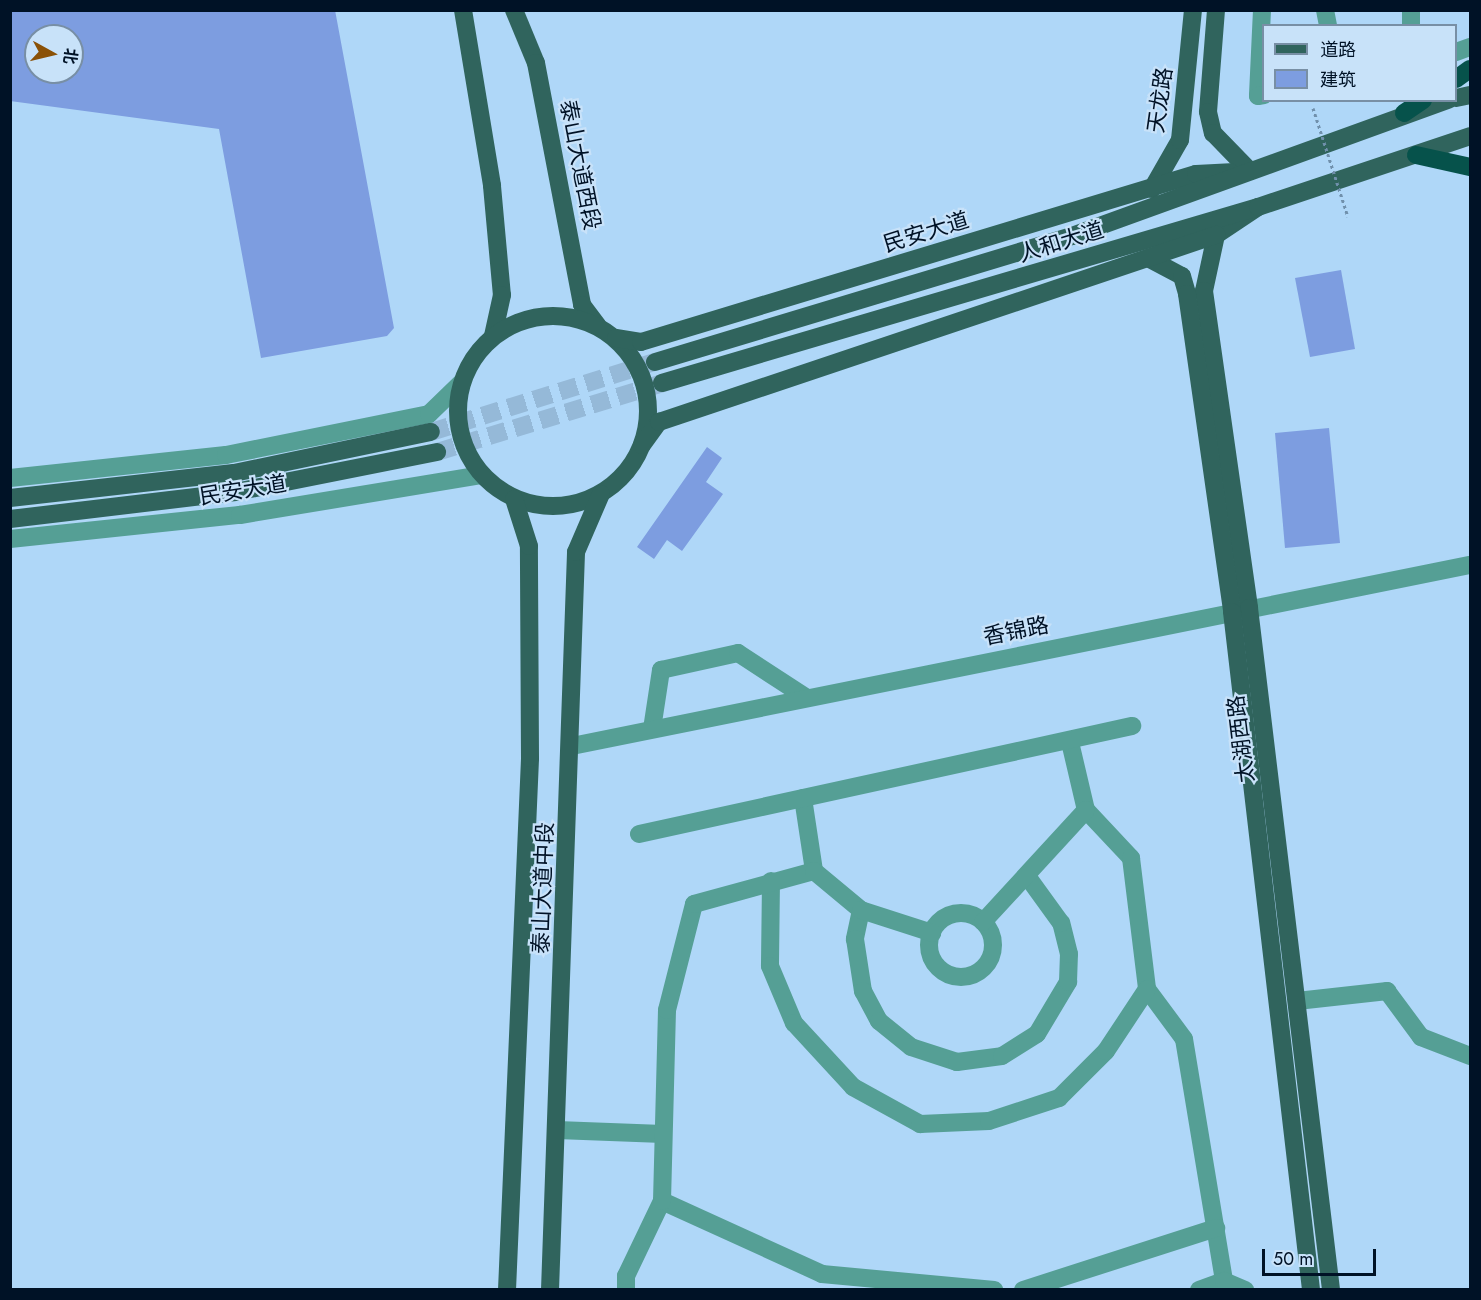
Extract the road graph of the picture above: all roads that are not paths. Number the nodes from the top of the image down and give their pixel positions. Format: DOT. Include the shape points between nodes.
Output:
graph roads {
  1 [pos="463,10"];
  2 [pos="514,10"];
  3 [pos="1193,10"];
  4 [pos="1216,10"];
  5 [pos="1262,10"];
  6 [pos="1470,69"];
  7 [pos="1457,78"];
  8 [pos="1262,95"];
  9 [pos="1420,102"];
  10 [pos="1441,102"];
  11 [pos="1404,113"];
  12 [pos="1470,136"];
  13 [pos="1416,155"];
  14 [pos="1470,167"];
  15 [pos="1250,171"];
  16 [pos="1152,189"];
  17 [pos="1258,207"];
  18 [pos="1216,235"];
  19 [pos="1148,258"];
  20 [pos="599,327"];
  21 [pos="494,336"];
  22 [pos="616,338"];
  23 [pos="655,362"];
  24 [pos="462,382"];
  25 [pos="662,383"];
  26 [pos="431,432"];
  27 [pos="642,445"];
  28 [pos="437,452"];
  29 [pos="481,475"];
  30 [pos="10,478"];
  31 [pos="601,494"];
  32 [pos="10,498"];
  33 [pos="513,499"];
  34 [pos="10,519"];
  35 [pos="10,539"];
  36 [pos="1470,565"];
  37 [pos="1241,610"];
  38 [pos="807,698"];
  39 [pos="1132,726"];
  40 [pos="652,729"];
  41 [pos="1070,742"];
  42 [pos="572,746"];
  43 [pos="802,798"];
  44 [pos="1086,810"];
  45 [pos="639,834"];
  46 [pos="814,871"];
  47 [pos="1026,876"];
  48 [pos="771,881"];
  49 [pos="861,910"];
  50 [pos="983,921"];
  51 [pos="932,933"];
  52 [pos="1148,989"];
  53 [pos="1297,1001"];
  54 [pos="1470,1056"];
  55 [pos="557,1130"];
  56 [pos="663,1134"];
  57 [pos="662,1201"];
  58 [pos="1216,1228"];
  59 [pos="1224,1281"];
  60 [pos="507,1290"];
  61 [pos="550,1290"];
  62 [pos="626,1290"];
  63 [pos="994,1290"];
  64 [pos="1023,1290"];
  65 [pos="1199,1290"];
  66 [pos="1245,1290"];
  67 [pos="1311,1290"];
  68 [pos="1331,1290"];
  1 -- 21 [label="main road" via="494,208 502,295"];
  2 -- 20 [label="main road, 泰山大道西段" via="536,63 582,305"];
  3 -- 16 [label="main road, 天龙路" via="1180,140"];
  4 -- 15 [label="main road, 天龙路" via="1208,112 1213,133"];
  5 -- 8 [label="street" via="1258,96"];
  6 -- 7 [label="highway"];
  9 -- 11 [label="highway"];
  10 -- 11 [label="main road, 人和大道"];
  11 -- 15 [label="main road, 人和大道"];
  12 -- 13 [label="main road, 人和大道"];
  13 -- 14 [label="highway"];
  13 -- 17 [label="main road, 人和大道"];
  15 -- 16 [label="main road, 民安大道" via="1196,174"];
  15 -- 23 [label="main road, 人和大道" via="1072,236"];
  16 -- 22 [label="main road, 民安大道" via="641,342"];
  17 -- 18 [label="main road"];
  17 -- 25 [label="main road, 人和大道"];
  18 -- 19 [label="main road"];
  18 -- 37 [label="main road, 太湖西路" via="1203,291"];
  19 -- 27 [label="main road" via="658,422"];
  19 -- 37 [label="main road, 太湖西路" via="1182,276 1187,294"];
  20 -- 21 [label="main road" via="549,315 518,322"];
  20 -- 22 [label="main road"];
  21 -- 24 [label="main road"];
  22 -- 27 [label="main road" via="640,372 646,392"];
  24 -- 29 [label="main road" via="458,421"];
  24 -- 30 [label="street, 民安大道" via="429,414 226,455"];
  26 -- 32 [label="main road, 民安大道" via="234,473"];
  27 -- 31 [label="main road" via="626,473"];
  28 -- 34 [label="main road, 民安大道" via="224,493"];
  29 -- 33 [label="main road"];
  29 -- 35 [label="street, 民安大道" via="240,515"];
  31 -- 33 [label="main road" via="552,507"];
  31 -- 42 [label="main road, 泰山大道中段" via="576,552"];
  33 -- 60 [label="main road, 泰山大道中段" via="529,546 530,758"];
  36 -- 37 [label="street, 香锦路"];
  37 -- 38 [label="street, 香锦路"];
  37 -- 53 [label="main road, 太湖西路"];
  37 -- 67 [label="main road, 太湖西路"];
  38 -- 40 [label="street, 香锦路"];
  38 -- 40 [label="street" via="738,653 661,670"];
  39 -- 41 [label="street"];
  40 -- 42 [label="street, 香锦路"];
  41 -- 43 [label="street"];
  41 -- 44 [label="street"];
  42 -- 55 [label="main road, 泰山大道中段"];
  43 -- 45 [label="street"];
  43 -- 46 [label="street"];
  44 -- 47 [label="street"];
  44 -- 52 [label="street" via="1131,858"];
  46 -- 48 [label="street"];
  46 -- 49 [label="street"];
  47 -- 49 [label="street" via="1061,923 1069,954 1068,982 1037,1034 1002,1056 957,1062 911,1047 879,1021 862,981 855,939"];
  47 -- 50 [label="street"];
  48 -- 52 [label="street" via="770,966 794,1023 853,1087 920,1124 989,1121 1059,1098 1106,1051"];
  48 -- 56 [label="street" via="694,904 667,1010"];
  49 -- 51 [label="street"];
  50 -- 51 [label="street" via="955,914"];
  50 -- 51 [label="street" via="993,948 985,966 969,977 949,975 934,962"];
  52 -- 58 [label="street" via="1184,1039"];
  53 -- 54 [label="street" via="1387,991 1421,1037"];
  53 -- 68 [label="main road, 太湖西路"];
  55 -- 56 [label="street"];
  55 -- 61 [label="main road, 泰山大道中段"];
  56 -- 57 [label="street"];
  57 -- 62 [label="street" via="626,1276"];
  57 -- 63 [label="street" via="822,1274"];
  58 -- 59 [label="street"];
  58 -- 64 [label="street"];
  59 -- 65 [label="street"];
  59 -- 66 [label="street"];
}
